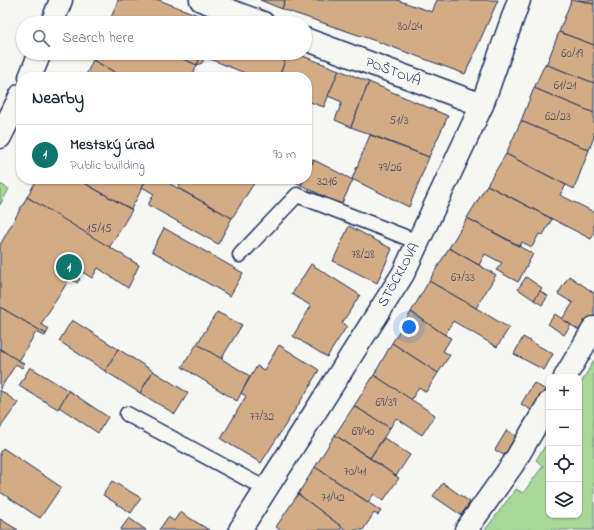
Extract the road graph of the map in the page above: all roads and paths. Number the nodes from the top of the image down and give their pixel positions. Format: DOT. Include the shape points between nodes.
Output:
graph roads {
  1 [pos="61,0"];
  2 [pos="201,0"];
  3 [pos="519,0"];
  4 [pos="55,16"];
  5 [pos="244,16"];
  6 [pos="312,42"];
  7 [pos="37,60"];
  8 [pos="32,72"];
  9 [pos="16,105"];
  10 [pos="482,105"];
  11 [pos="0,137"];
  12 [pos="418,242"];
  13 [pos="240,255"];
  14 [pos="594,328"];
  15 [pos="567,374"];
  16 [pos="546,408"];
  17 [pos="127,414"];
  18 [pos="266,489"];
  19 [pos="240,530"];
  20 [pos="466,530"];
  1 -- 4 [label="street"];
  2 -- 5 [label="street"];
  3 -- 10 [label="street, STÖCKLOVA"];
  6 -- 10 [label="street, POŠTOVÁ"];
  7 -- 8 [label="street"];
  9 -- 11 [label="street"];
  10 -- 12 [label="street, STÖCKLOVA"];
  12 -- 13 [label="lane" via="296,195"];
  12 -- 18 [label="street, STÖCKLOVA" via="403,274"];
  14 -- 15 [label="street"];
  16 -- 20 [label="street" via="513,464"];
  17 -- 18 [label="lane"];
  18 -- 19 [label="street, STÖCKLOVA"];
}
